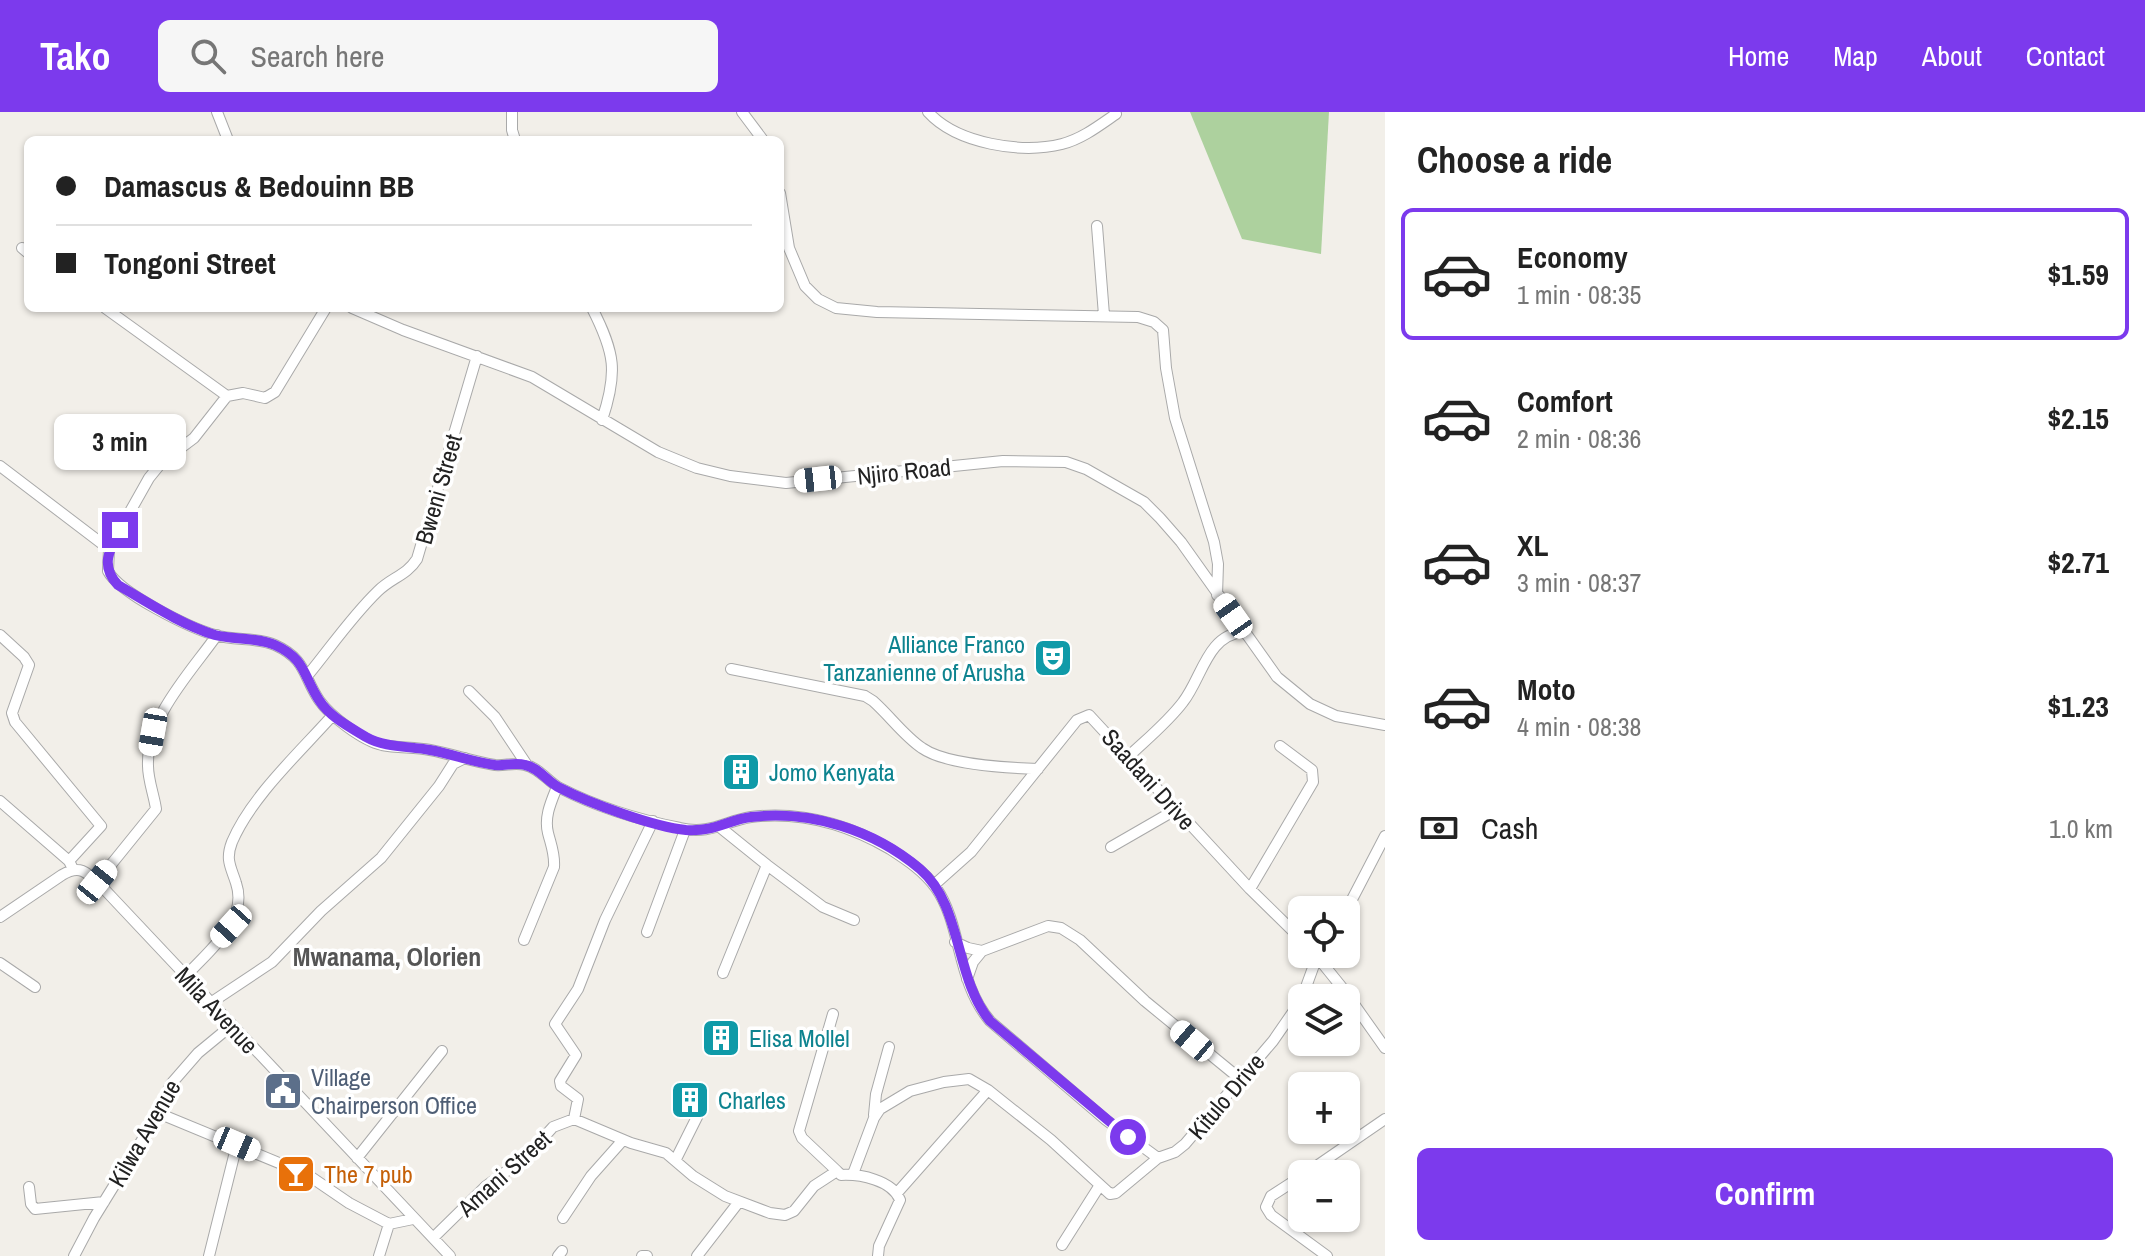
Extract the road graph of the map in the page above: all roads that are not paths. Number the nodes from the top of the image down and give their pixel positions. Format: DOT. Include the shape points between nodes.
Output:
graph roads {
  1 [pos="217,112"];
  2 [pos="512,112"];
  3 [pos="742,112"];
  4 [pos="928,112"];
  5 [pos="1116,114"];
  6 [pos="226,136"];
  7 [pos="514,136"];
  8 [pos="760,136"];
  9 [pos="784,217"];
  10 [pos="1097,226"];
  11 [pos="111,312"];
  12 [pos="324,312"];
  13 [pos="361,312"];
  14 [pos="594,312"];
  15 [pos="1104,315"];
  16 [pos="477,356"];
  17 [pos="227,396"];
  18 [pos="602,420"];
  19 [pos="0,466"];
  20 [pos="109,549"];
  21 [pos="1217,595"];
  22 [pos="1243,632"];
  23 [pos="0,635"];
  24 [pos="217,635"];
  25 [pos="731,669"];
  26 [pos="308,675"];
  27 [pos="469,691"];
  28 [pos="332,716"];
  29 [pos="1385,725"];
  30 [pos="1280,746"];
  31 [pos="1129,756"];
  32 [pos="465,758"];
  33 [pos="527,765"];
  34 [pos="1038,769"];
  35 [pos="557,787"];
  36 [pos="0,801"];
  37 [pos="1177,809"];
  38 [pos="653,821"];
  39 [pos="721,828"];
  40 [pos="685,830"];
  41 [pos="1385,836"];
  42 [pos="1111,847"];
  43 [pos="71,865"];
  44 [pos="767,865"];
  45 [pos="97,882"];
  46 [pos="934,885"];
  47 [pos="1250,889"];
  48 [pos="1354,896"];
  49 [pos="0,917"];
  50 [pos="854,920"];
  51 [pos="1288,926"];
  52 [pos="647,932"];
  53 [pos="524,940"];
  54 [pos="955,942"];
  55 [pos="982,951"];
  56 [pos="0,963"];
  57 [pos="1327,968"];
  58 [pos="723,973"];
  59 [pos="186,976"];
  60 [pos="967,979"];
  61 [pos="35,987"];
  62 [pos="212,1002"];
  63 [pos="833,1014"];
  64 [pos="1288,1019"];
  65 [pos="232,1025"];
  66 [pos="889,1047"];
  67 [pos="1385,1048"];
  68 [pos="442,1051"];
  69 [pos="1239,1078"];
  70 [pos="988,1090"];
  71 [pos="702,1107"];
  72 [pos="158,1113"];
  73 [pos="874,1118"];
  74 [pos="574,1119"];
  75 [pos="1385,1119"];
  76 [pos="623,1140"];
  77 [pos="237,1144"];
  78 [pos="357,1158"];
  79 [pos="1158,1158"];
  80 [pos="676,1159"];
  81 [pos="1325,1160"];
  82 [pos="837,1171"];
  83 [pos="853,1174"];
  84 [pos="1100,1185"];
  85 [pos="1288,1185"];
  86 [pos="29,1187"];
  87 [pos="897,1193"];
  88 [pos="104,1202"];
  89 [pos="738,1203"];
  90 [pos="563,1218"];
  91 [pos="413,1219"];
  92 [pos="389,1224"];
  93 [pos="1288,1227"];
  94 [pos="1294,1232"];
  95 [pos="433,1238"];
  96 [pos="1062,1245"];
  97 [pos="74,1256"];
  98 [pos="209,1256"];
  99 [pos="379,1256"];
  100 [pos="450,1256"];
  101 [pos="697,1256"];
  102 [pos="878,1256"];
  103 [pos="1327,1256"];
  1 -- 6 [label="street"];
  2 -- 7 [label="street"];
  3 -- 8 [label="street"];
  4 -- 5 [label="street" via="949,129 973,138 1036,148 1065,143"];
  9 -- 15 [label="street" via="789,248 805,286 836,308"];
  10 -- 15 [label="street"];
  11 -- 17 [label="street"];
  12 -- 17 [label="street" via="275,392 265,398"];
  13 -- 16 [label="street, Njiro Road"];
  14 -- 18 [label="street" via="612,353 613,387"];
  15 -- 21 [label="street" via="1138,317 1163,330 1175,418 1214,542"];
  16 -- 18 [label="street, Njiro Road" via="532,377"];
  16 -- 26 [label="street, Bweni Street" via="417,559 410,570 372,596"];
  17 -- 20 [label="street" via="194,438 149,478"];
  18 -- 21 [label="street, Njiro Road" via="697,468 786,483 1003,461 1066,462 1144,502 1181,542"];
  19 -- 20 [label="street"];
  20 -- 24 [label="street" via="108,571 118,585 182,622"];
  21 -- 22 [label="street, Njiro Road"];
  22 -- 29 [label="street, Njiro Road" via="1277,677 1310,704 1345,718"];
  22 -- 31 [label="street" via="1218,643 1185,699"];
  23 -- 43 [label="street" via="29,665 12,713 15,722 101,826"];
  24 -- 26 [label="street" via="272,643"];
  24 -- 45 [label="street" via="153,732 148,765 156,809"];
  25 -- 34 [label="street" via="865,696 916,744 937,755"];
  26 -- 28 [label="street"];
  27 -- 33 [label="street" via="495,717"];
  28 -- 32 [label="street" via="381,745"];
  28 -- 59 [label="street" via="248,813 227,863 237,885 231,926"];
  30 -- 47 [label="street" via="1312,770 1313,782"];
  31 -- 34 [label="street, Saadani Drive" via="1089,715 1077,720"];
  31 -- 37 [label="street, Saadani Drive"];
  32 -- 33 [label="street"];
  32 -- 62 [label="street" via="453,764 381,858 272,962"];
  33 -- 35 [label="street"];
  34 -- 46 [label="street, Saadani Drive" via="971,852"];
  35 -- 38 [label="street"];
  35 -- 53 [label="street" via="547,817 554,867"];
  36 -- 43 [label="street, Mila Avenue"];
  37 -- 42 [label="street"];
  37 -- 47 [label="street, Saadani Drive"];
  38 -- 40 [label="street"];
  38 -- 74 [label="street" via="578,989 555,1024 576,1055 560,1081 578,1099"];
  39 -- 40 [label="street"];
  39 -- 44 [label="street"];
  39 -- 46 [label="street" via="751,817 831,822 890,850"];
  40 -- 52 [label="street"];
  41 -- 48 [label="street"];
  43 -- 45 [label="street, Mila Avenue"];
  43 -- 49 [label="street"];
  44 -- 50 [label="street" via="810,899"];
  44 -- 58 [label="street"];
  45 -- 59 [label="street, Mila Avenue"];
  46 -- 54 [label="street"];
  47 -- 51 [label="street, Saadani Drive"];
  54 -- 55 [label="street"];
  54 -- 60 [label="street"];
  55 -- 60 [label="street"];
  55 -- 69 [label="street" via="1048,926 1061,928"];
  56 -- 61 [label="street"];
  57 -- 67 [label="street"];
  59 -- 62 [label="street, Mila Avenue"];
  60 -- 79 [label="street" via="990,1021"];
  62 -- 65 [label="street, Mila Avenue"];
  63 -- 82 [label="street" via="799,1131"];
  64 -- 69 [label="street, Kitulo Drive"];
  65 -- 72 [label="street, Kilwa Avenue" via="180,1073"];
  65 -- 78 [label="street, Mila Avenue"];
  66 -- 73 [label="street"];
  68 -- 78 [label="street"];
  69 -- 79 [label="street, Kitulo Drive" via="1185,1144"];
  70 -- 73 [label="street" via="969,1079 944,1082 910,1091"];
  70 -- 84 [label="street"];
  70 -- 87 [label="street"];
  71 -- 80 [label="street"];
  72 -- 77 [label="street"];
  72 -- 88 [label="street, Kilwa Avenue"];
  73 -- 83 [label="street"];
  74 -- 76 [label="street, Amani Street"];
  74 -- 95 [label="street, Amani Street" via="553,1127"];
  75 -- 81 [label="street"];
  76 -- 80 [label="street, Amani Street"];
  76 -- 90 [label="street"];
  77 -- 92 [label="street" via="308,1175"];
  77 -- 98 [label="street"];
  78 -- 91 [label="street, Mila Avenue"];
  79 -- 84 [label="street, Kitulo Drive" via="1116,1193"];
  80 -- 89 [label="street, Amani Street" via="693,1176"];
  82 -- 83 [label="street"];
  82 -- 89 [label="street, Amani Street" via="785,1215"];
  83 -- 87 [label="street"];
  84 -- 96 [label="street"];
  85 -- 93 [label="street" via="1271,1196 1266,1207"];
  86 -- 88 [label="street" via="35,1209"];
  87 -- 102 [label="street" via="900,1200"];
  88 -- 97 [label="street, Kilwa Avenue"];
  89 -- 101 [label="street"];
  91 -- 92 [label="street"];
  91 -- 95 [label="street, Mila Avenue"];
  92 -- 99 [label="street"];
  94 -- 103 [label="street"];
  95 -- 100 [label="street, Mila Avenue"];
}
